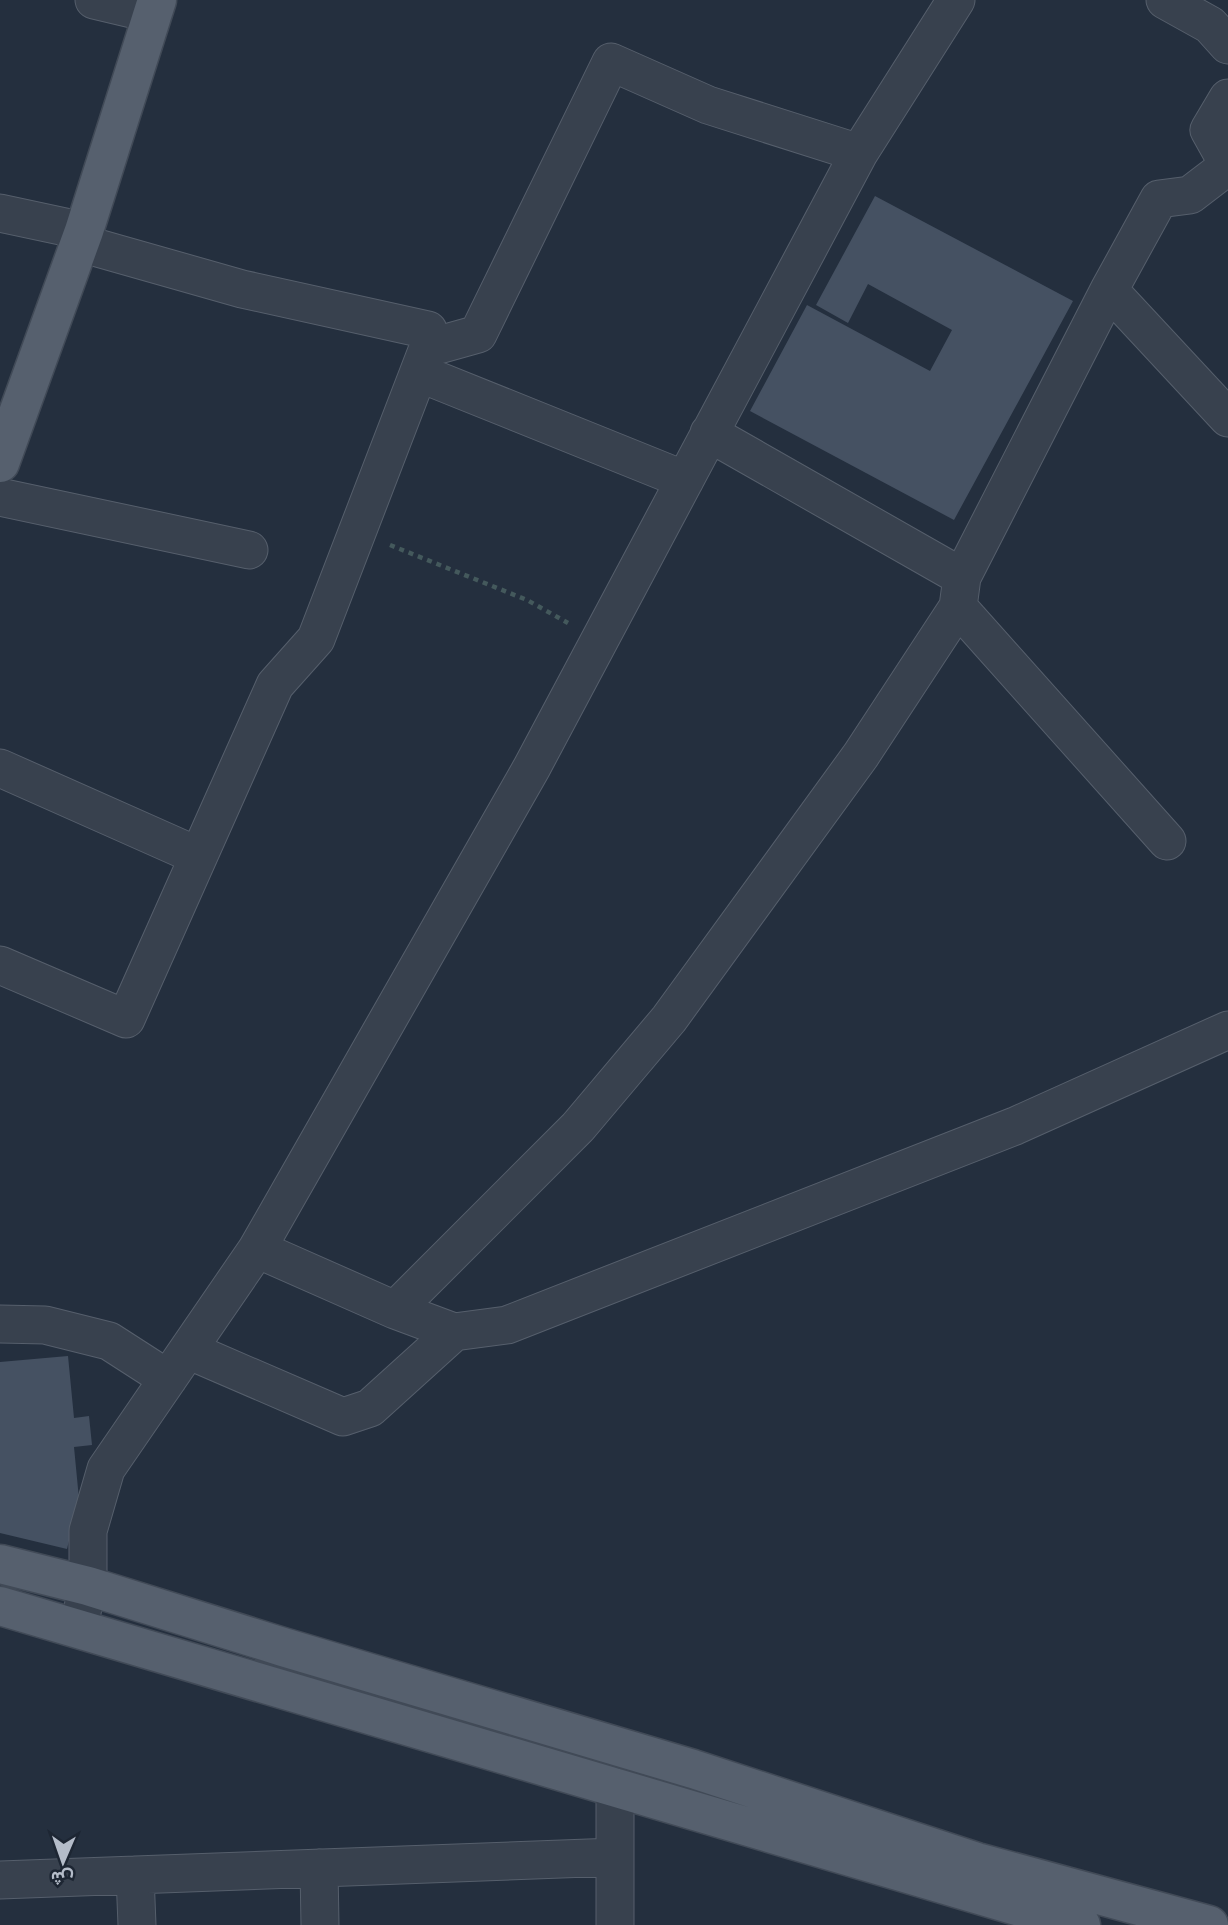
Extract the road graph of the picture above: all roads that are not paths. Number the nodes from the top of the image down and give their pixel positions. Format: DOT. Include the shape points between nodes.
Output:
graph roads {
  1 [pos="94,0"];
  2 [pos="1165,0"];
  3 [pos="155,7"];
  4 [pos="948,12"];
  5 [pos="1228,45"];
  6 [pos="1228,98"];
  7 [pos="859,153"];
  8 [pos="1228,165"];
  9 [pos="0,213"];
  10 [pos="82,237"];
  11 [pos="1109,290"];
  12 [pos="423,361"];
  13 [pos="1228,418"];
  14 [pos="709,433"];
  15 [pos="0,463"];
  16 [pos="685,480"];
  17 [pos="0,497"];
  18 [pos="249,550"];
  19 [pos="960,592"];
  20 [pos="0,768"];
  21 [pos="1167,841"];
  22 [pos="198,856"];
  23 [pos="0,965"];
  24 [pos="1228,1030"];
  25 [pos="257,1249"];
  26 [pos="396,1310"];
  27 [pos="0,1324"];
  28 [pos="454,1332"];
  29 [pos="178,1365"];
  30 [pos="0,1564"];
  31 [pos="88,1586"];
  32 [pos="0,1606"];
  33 [pos="78,1629"];
  34 [pos="615,1787"];
  35 [pos="615,1857"];
  36 [pos="318,1868"];
  37 [pos="135,1875"];
  38 [pos="0,1880"];
  39 [pos="137,1925"];
  40 [pos="320,1925"];
  41 [pos="615,1925"];
  42 [pos="1081,1925"];
  43 [pos="1209,1925"];
  1 -- 3 [label="street"];
  2 -- 5 [label="street" via="1210,24"];
  3 -- 10 [label="main road"];
  4 -- 7 [label="street"];
  6 -- 8 [label="street" via="1209,130"];
  7 -- 12 [label="street" via="708,105 611,62 478,334"];
  7 -- 14 [label="street"];
  8 -- 11 [label="street" via="1190,195 1159,199"];
  9 -- 10 [label="street"];
  10 -- 12 [label="street" via="242,289 428,330"];
  10 -- 15 [label="main road"];
  11 -- 13 [label="street"];
  11 -- 19 [label="street"];
  12 -- 16 [label="street"];
  12 -- 22 [label="street" via="316,639 275,685"];
  14 -- 16 [label="street"];
  14 -- 19 [label="street"];
  16 -- 25 [label="street" via="532,767"];
  17 -- 18 [label="street"];
  19 -- 21 [label="street"];
  19 -- 26 [label="street" via="861,755 669,1019 578,1127"];
  20 -- 22 [label="street"];
  22 -- 23 [label="street" via="126,1019"];
  24 -- 28 [label="street" via="1015,1126 533,1315 507,1325"];
  25 -- 26 [label="street"];
  25 -- 29 [label="street"];
  26 -- 28 [label="street"];
  27 -- 29 [label="street" via="45,1325"];
  28 -- 29 [label="street" via="370,1408 343,1417"];
  29 -- 31 [label="street" via="106,1469 88,1531"];
  30 -- 31 [label="main road"];
  31 -- 33 [label="street"];
  31 -- 43 [label="main road" via="693,1769 977,1862"];
  32 -- 33 [label="main road"];
  33 -- 34 [label="main road"];
  34 -- 35 [label="street"];
  34 -- 42 [label="main road"];
  35 -- 36 [label="street"];
  35 -- 41 [label="street"];
  36 -- 37 [label="street"];
  36 -- 40 [label="street"];
  37 -- 38 [label="street"];
  37 -- 39 [label="street"];
}
